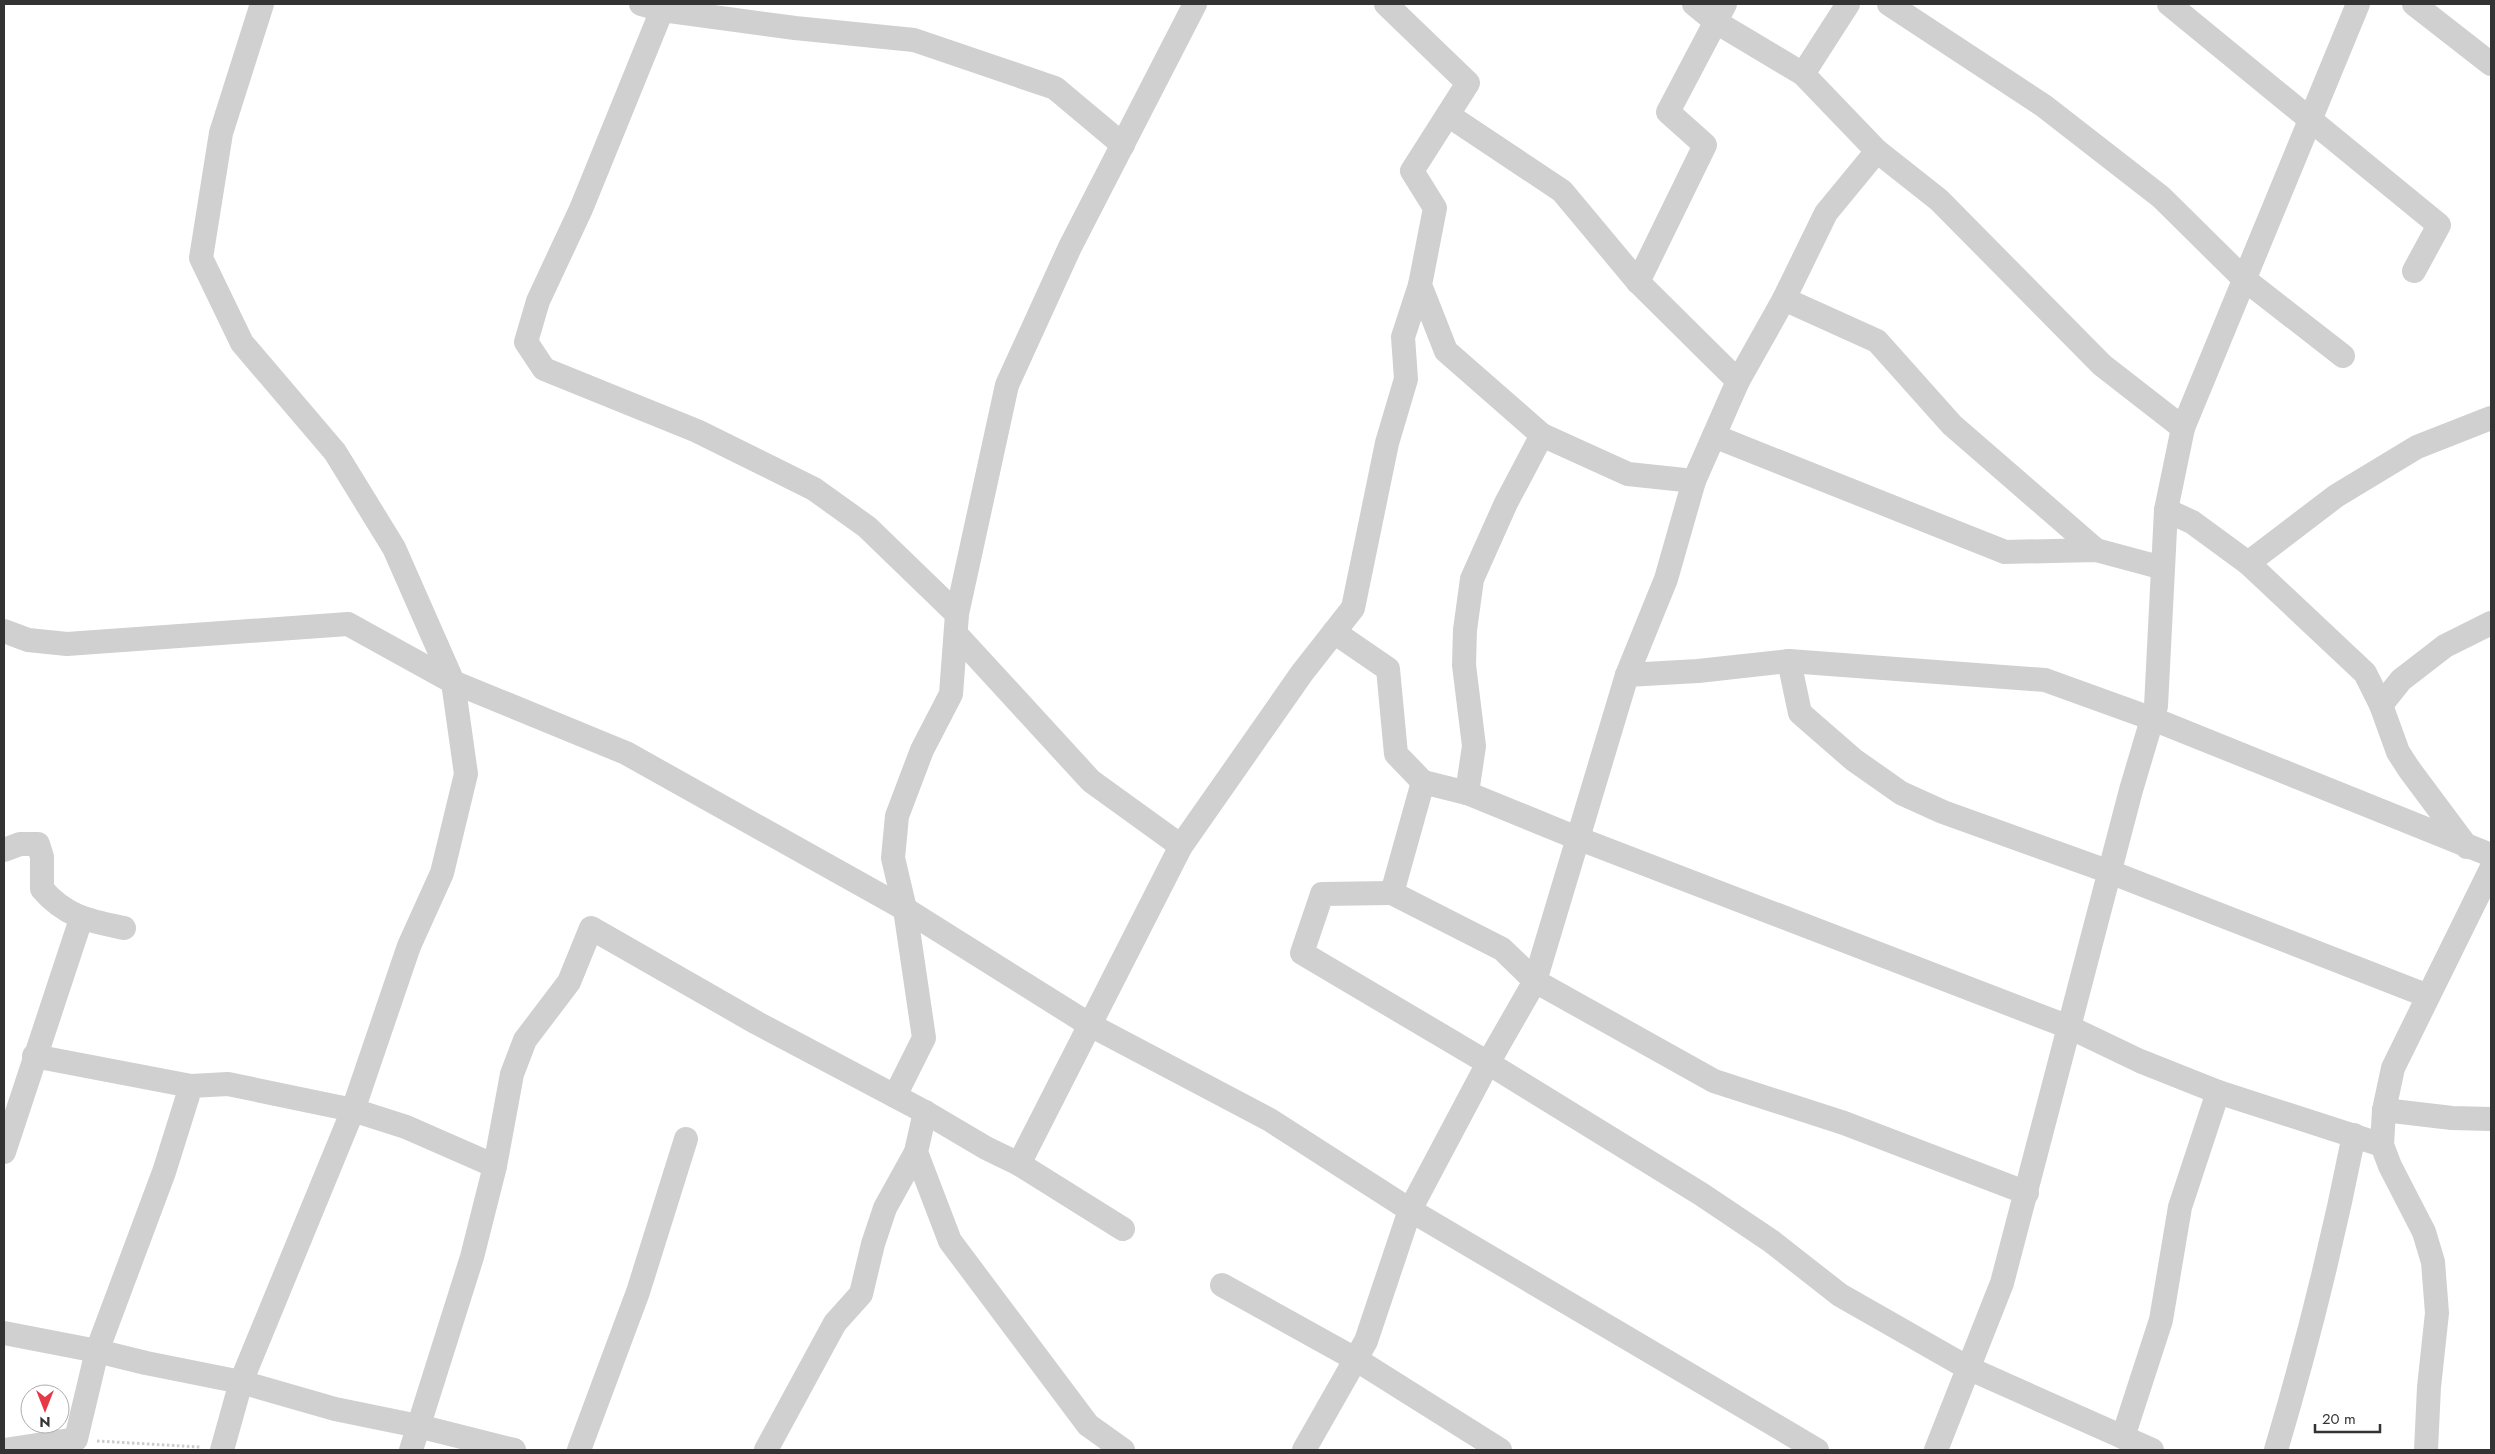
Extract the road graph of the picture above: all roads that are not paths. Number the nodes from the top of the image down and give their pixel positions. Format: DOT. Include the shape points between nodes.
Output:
graph roads {
  1 [pos="262,4"];
  2 [pos="1195,4"];
  3 [pos="1386,4"];
  4 [pos="1694,4"];
  5 [pos="1848,4"];
  6 [pos="1889,4"];
  7 [pos="2169,4"];
  8 [pos="2358,4"];
  9 [pos="2414,4"];
  10 [pos="651,7"];
  11 [pos="1721,13"];
  12 [pos="2491,64"];
  13 [pos="1803,74"];
  14 [pos="1448,115"];
  15 [pos="2309,120"];
  16 [pos="1124,145"];
  17 [pos="1877,151"];
  18 [pos="2414,271"];
  19 [pos="2244,279"];
  20 [pos="1638,282"];
  21 [pos="1420,285"];
  22 [pos="1784,299"];
  23 [pos="2343,356"];
  24 [pos="1738,381"];
  25 [pos="2491,418"];
  26 [pos="2183,428"];
  27 [pos="1542,435"];
  28 [pos="1714,436"];
  29 [pos="1694,481"];
  30 [pos="2166,510"];
  31 [pos="2096,550"];
  32 [pos="2248,563"];
  33 [pos="2163,568"];
  34 [pos="2491,623"];
  35 [pos="956,624"];
  36 [pos="4,631"];
  37 [pos="1334,632"];
  38 [pos="1789,661"];
  39 [pos="1627,675"];
  40 [pos="453,682"];
  41 [pos="2381,705"];
  42 [pos="2153,719"];
  43 [pos="1423,782"];
  44 [pos="1467,793"];
  45 [pos="1577,838"];
  46 [pos="1181,846"];
  47 [pos="2467,847"];
  48 [pos="4,850"];
  49 [pos="2491,855"];
  50 [pos="2491,869"];
  51 [pos="2110,872"];
  52 [pos="1392,893"];
  53 [pos="905,909"];
  54 [pos="81,918"];
  55 [pos="124,928"];
  56 [pos="1536,981"];
  57 [pos="2428,996"];
  58 [pos="1090,1024"];
  59 [pos="2069,1027"];
  60 [pos="34,1056"];
  61 [pos="1488,1063"];
  62 [pos="191,1086"];
  63 [pos="2218,1092"];
  64 [pos="895,1096"];
  65 [pos="353,1110"];
  66 [pos="2384,1110"];
  67 [pos="926,1112"];
  68 [pos="2491,1119"];
  69 [pos="2354,1135"];
  70 [pos="686,1139"];
  71 [pos="2382,1145"];
  72 [pos="4,1152"];
  73 [pos="916,1152"];
  74 [pos="1019,1164"];
  75 [pos="495,1166"];
  76 [pos="2027,1193"];
  77 [pos="1410,1210"];
  78 [pos="1124,1228"];
  79 [pos="1222,1285"];
  80 [pos="4,1333"];
  81 [pos="97,1351"];
  82 [pos="1357,1360"];
  83 [pos="1968,1368"];
  84 [pos="241,1382"];
  85 [pos="418,1426"];
  86 [pos="2123,1437"];
  87 [pos="223,1449"];
  88 [pos="4,1450"];
  89 [pos="412,1450"];
  90 [pos="514,1450"];
  91 [pos="579,1450"];
  92 [pos="766,1450"];
  93 [pos="1123,1450"];
  94 [pos="1304,1450"];
  95 [pos="1500,1450"];
  96 [pos="1817,1450"];
  97 [pos="1936,1450"];
  98 [pos="2152,1450"];
  99 [pos="2276,1450"];
  100 [pos="2426,1450"];
  1 -- 40 [label="street" via="221,133 200,258 242,343 335,452 394,548"];
  2 -- 16 [label="street"];
  3 -- 14 [label="street" via="1468,83"];
  4 -- 11 [label="street"];
  5 -- 13 [label="street"];
  6 -- 19 [label="street" via="2044,106 2154,191"];
  7 -- 15 [label="street"];
  8 -- 15 [label="street"];
  9 -- 12 [label="street"];
  10 -- 16 [label="street" via="795,28 914,40 1055,88"];
  10 -- 35 [label="street" via="581,209 538,301 526,342 544,369 697,431 814,489 866,527"];
  11 -- 13 [label="street"];
  11 -- 20 [label="street" via="1668,112 1705,144"];
  13 -- 17 [label="street"];
  14 -- 20 [label="street" via="1562,191"];
  14 -- 21 [label="street" via="1412,172 1435,208"];
  15 -- 18 [label="street" via="2438,225"];
  15 -- 19 [label="street"];
  16 -- 35 [label="street" via="1070,247 1007,385"];
  17 -- 22 [label="street" via="1826,213"];
  17 -- 26 [label="street" via="1940,200 2102,365"];
  19 -- 23 [label="street"];
  19 -- 26 [label="street"];
  20 -- 24 [label="street"];
  21 -- 27 [label="street" via="1446,351"];
  21 -- 37 [label="street" via="1403,337 1406,379 1387,443 1353,608"];
  22 -- 24 [label="street"];
  22 -- 31 [label="street" via="1877,341 1952,425"];
  24 -- 28 [label="street"];
  25 -- 32 [label="street" via="2417,447 2336,496"];
  26 -- 30 [label="street"];
  27 -- 29 [label="street" via="1628,474"];
  27 -- 44 [label="street" via="1506,503 1472,579 1464,665 1474,746"];
  28 -- 29 [label="street"];
  28 -- 31 [label="street" via="2004,552"];
  29 -- 39 [label="street" via="1666,579"];
  30 -- 32 [label="street" via="2192,522"];
  30 -- 33 [label="street"];
  31 -- 33 [label="street"];
  32 -- 41 [label="street" via="2365,673"];
  33 -- 42 [label="street"];
  34 -- 41 [label="street" via="2445,646 2401,680"];
  35 -- 46 [label="street" via="1091,781"];
  35 -- 53 [label="street" via="951,694 922,750 896,816 893,858"];
  36 -- 40 [label="street" via="28,640 67,644 348,624"];
  37 -- 43 [label="street" via="1388,669 1396,754"];
  37 -- 46 [label="street"];
  38 -- 39 [label="street"];
  38 -- 42 [label="street" via="2045,680"];
  38 -- 51 [label="street" via="1800,713 1854,760 1901,793 1943,812"];
  39 -- 45 [label="street"];
  40 -- 53 [label="street" via="626,753"];
  40 -- 65 [label="street" via="466,774 464,783 442,873 409,946"];
  41 -- 47 [label="street" via="2398,752 2408,769"];
  42 -- 47 [label="street"];
  42 -- 51 [label="street"];
  43 -- 44 [label="street"];
  43 -- 52 [label="street"];
  44 -- 45 [label="street"];
  45 -- 56 [label="street"];
  45 -- 59 [label="street"];
  46 -- 58 [label="street"];
  47 -- 49 [label="street"];
  48 -- 54 [label="street" via="20,844 38,844 42,857 42,889 54,903"];
  50 -- 57 [label="street"];
  51 -- 57 [label="street"];
  51 -- 59 [label="street"];
  52 -- 56 [label="street" via="1502,949"];
  52 -- 61 [label="street" via="1322,894 1302,953"];
  53 -- 58 [label="street"];
  53 -- 64 [label="street" via="924,1038"];
  54 -- 55 [label="street"];
  54 -- 60 [label="street"];
  56 -- 61 [label="street"];
  56 -- 76 [label="street" via="1714,1080 1844,1123"];
  57 -- 66 [label="street" via="2393,1068"];
  58 -- 74 [label="street"];
  58 -- 77 [label="street" via="1270,1120"];
  59 -- 63 [label="street" via="2140,1061"];
  59 -- 76 [label="street"];
  60 -- 62 [label="street"];
  60 -- 72 [label="street"];
  61 -- 77 [label="street"];
  61 -- 83 [label="street" via="1701,1194 1771,1241 1840,1295"];
  62 -- 65 [label="street" via="228,1084"];
  62 -- 81 [label="street" via="164,1172"];
  63 -- 69 [label="street"];
  63 -- 86 [label="street" via="2180,1207 2161,1320"];
  64 -- 67 [label="street"];
  64 -- 75 [label="street" via="757,1023 591,928 569,982 525,1040 512,1074"];
  65 -- 75 [label="street" via="406,1126"];
  65 -- 84 [label="street"];
  66 -- 68 [label="street"];
  66 -- 71 [label="street"];
  67 -- 73 [label="street"];
  67 -- 74 [label="street"];
  69 -- 71 [label="street"];
  69 -- 99 [label="street" via="2334,1234"];
  70 -- 91 [label="street" via="638,1292"];
  71 -- 100 [label="street" via="2424,1232 2433,1262 2437,1313"];
  73 -- 92 [label="street" via="885,1208 862,1294 835,1323"];
  73 -- 93 [label="street" via="950,1242 1088,1425"];
  74 -- 78 [label="street"];
  75 -- 85 [label="street" via="472,1256"];
  76 -- 83 [label="street" via="2002,1283"];
  77 -- 82 [label="street"];
  77 -- 96 [label="street"];
  79 -- 82 [label="street"];
  80 -- 81 [label="street"];
  81 -- 84 [label="street"];
  81 -- 88 [label="street" via="76,1439"];
  82 -- 94 [label="street"];
  82 -- 95 [label="street"];
  83 -- 86 [label="street"];
  83 -- 97 [label="street"];
  84 -- 85 [label="street" via="335,1409"];
  84 -- 87 [label="street"];
  85 -- 89 [label="street"];
  85 -- 90 [label="street"];
  86 -- 98 [label="street"];
}
